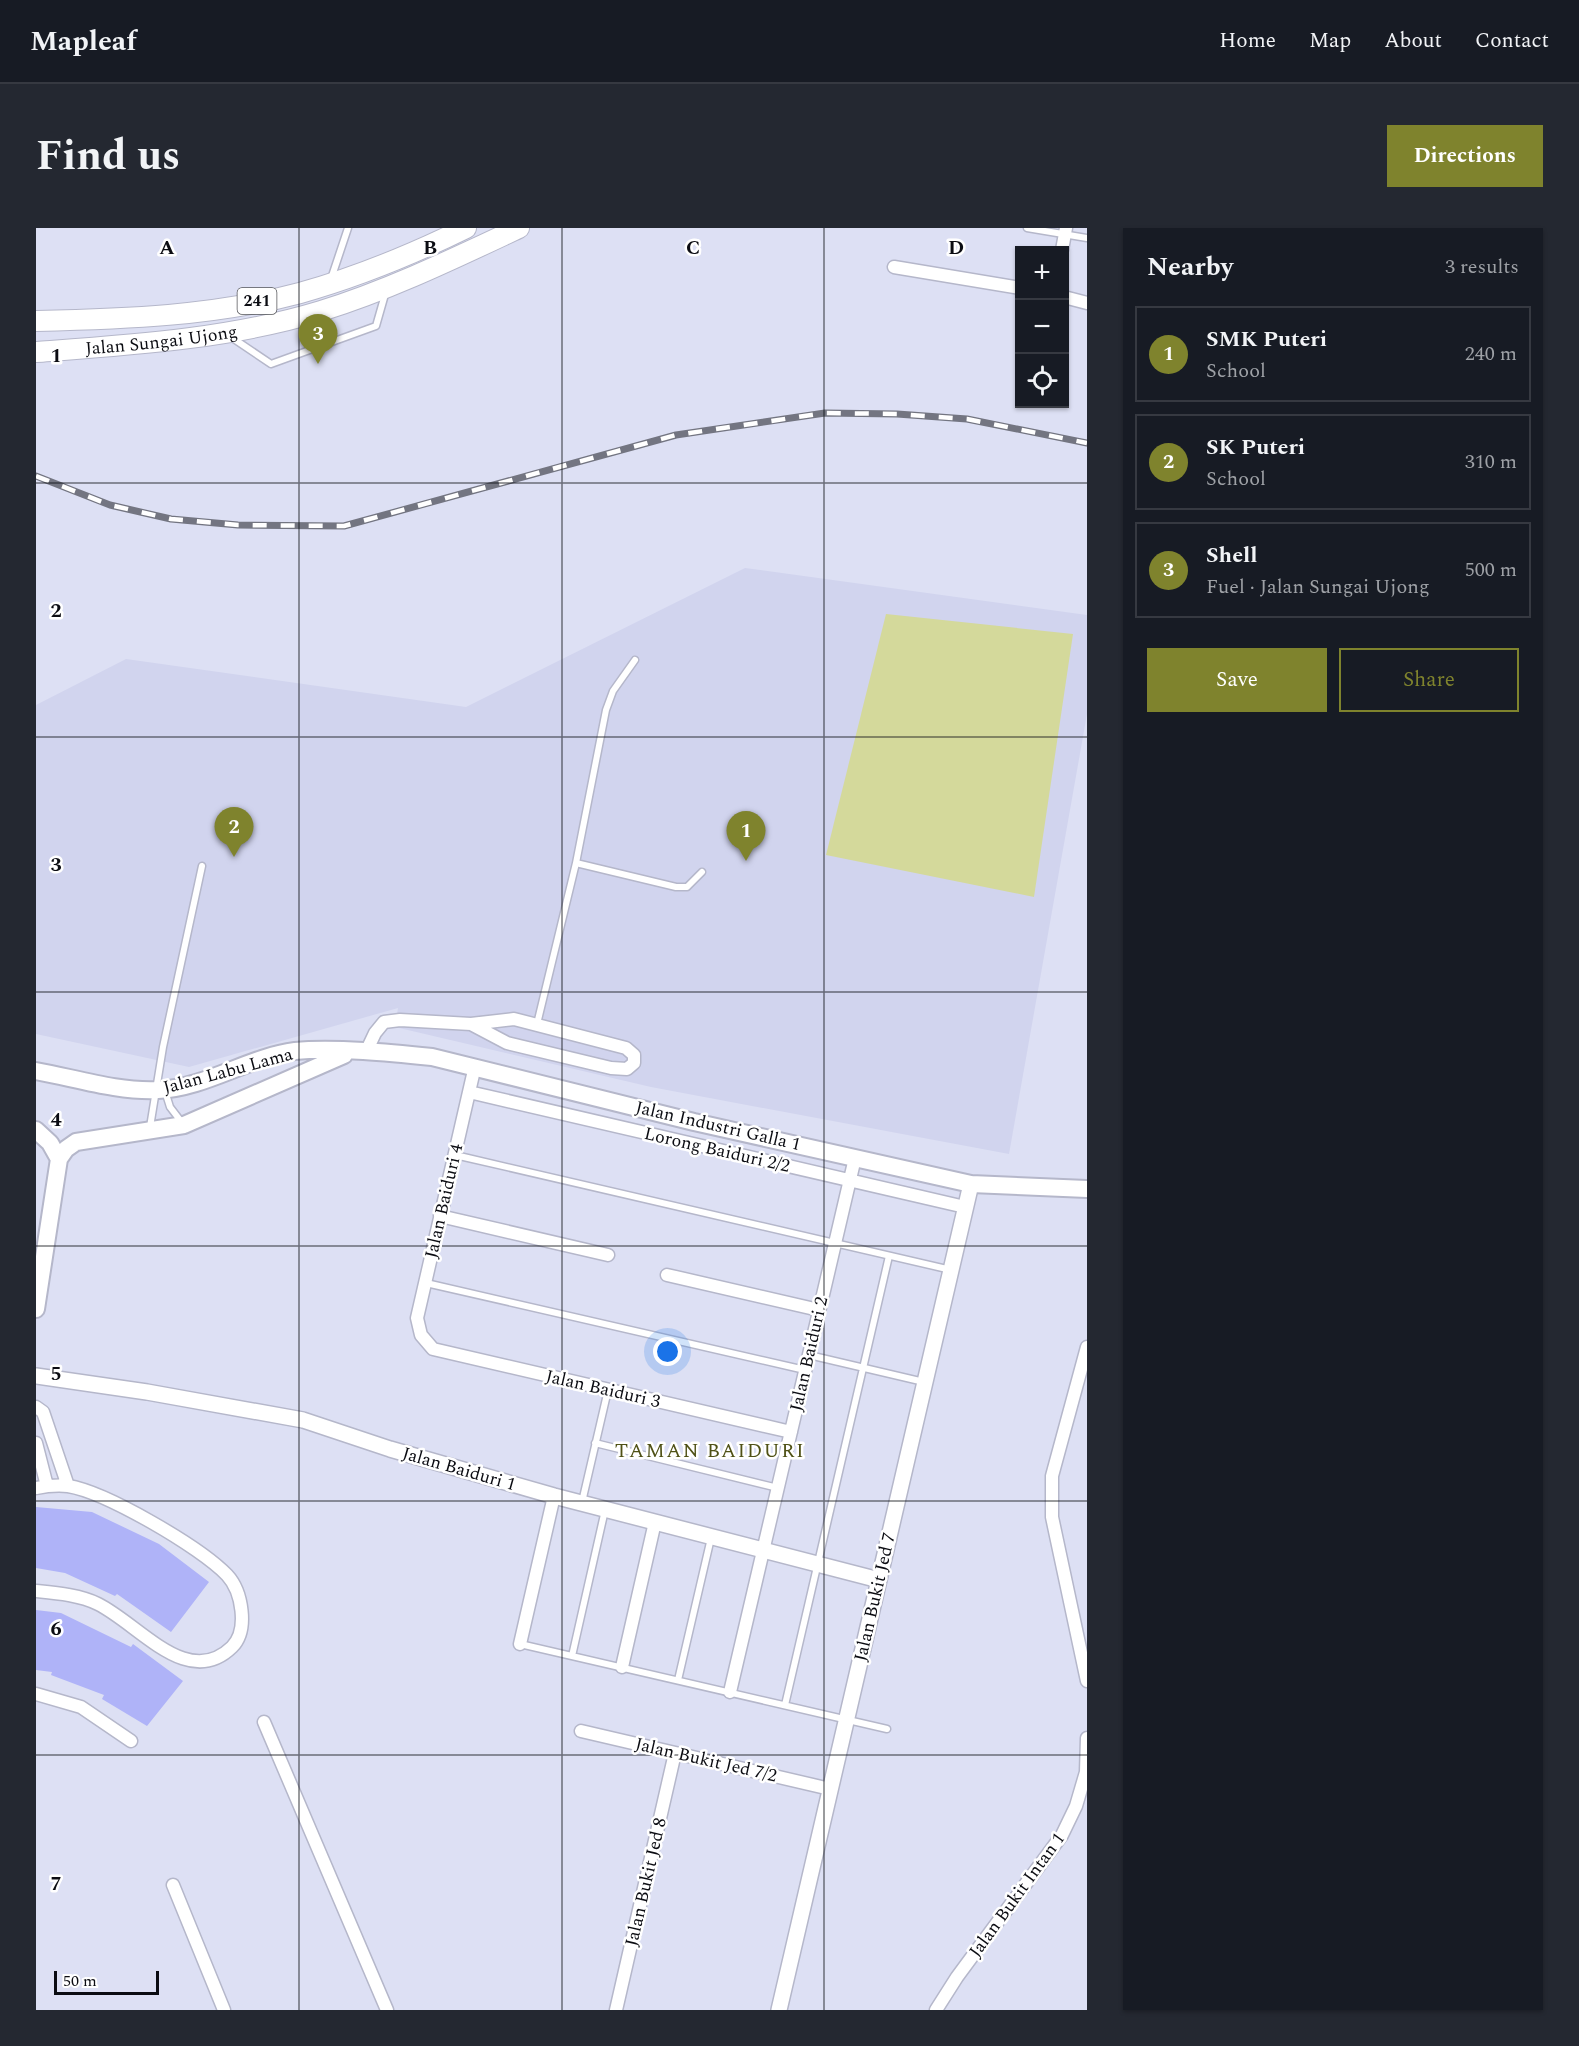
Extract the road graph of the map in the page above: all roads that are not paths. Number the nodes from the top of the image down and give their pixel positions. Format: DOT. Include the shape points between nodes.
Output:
graph roads {
  1 [pos="348,228"];
  2 [pos="466,228"];
  3 [pos="519,228"];
  4 [pos="1027,228"];
  5 [pos="1065,231"];
  6 [pos="1087,238"];
  7 [pos="1063,246"];
  8 [pos="894,267"];
  9 [pos="330,283"];
  10 [pos="388,285"];
  11 [pos="1015,287"];
  12 [pos="1069,298"];
  13 [pos="1087,303"];
  14 [pos="36,321"];
  15 [pos="223,333"];
  16 [pos="36,352"];
  17 [pos="635,660"];
  18 [pos="576,863"];
  19 [pos="202,866"];
  20 [pos="702,872"];
  21 [pos="471,1024"];
  22 [pos="536,1025"];
  23 [pos="358,1052"];
  24 [pos="475,1066"];
  25 [pos="36,1071"];
  26 [pos="161,1090"];
  27 [pos="469,1092"];
  28 [pos="184,1125"];
  29 [pos="36,1130"];
  30 [pos="149,1131"];
  31 [pos="454,1155"];
  32 [pos="855,1158"];
  33 [pos="59,1159"];
  34 [pos="849,1180"];
  35 [pos="971,1184"];
  36 [pos="1087,1189"];
  37 [pos="965,1207"];
  38 [pos="440,1216"];
  39 [pos="835,1243"];
  40 [pos="608,1255"];
  41 [pos="889,1256"];
  42 [pos="39,1268"];
  43 [pos="951,1270"];
  44 [pos="667,1275"];
  45 [pos="425,1282"];
  46 [pos="36,1310"];
  47 [pos="819,1310"];
  48 [pos="421,1335"];
  49 [pos="1087,1347"];
  50 [pos="809,1355"];
  51 [pos="863,1368"];
  52 [pos="805,1370"];
  53 [pos="36,1376"];
  54 [pos="925,1382"];
  55 [pos="608,1390"];
  56 [pos="36,1407"];
  57 [pos="791,1432"];
  58 [pos="36,1443"];
  59 [pos="595,1443"];
  60 [pos="68,1486"];
  61 [pos="42,1487"];
  62 [pos="778,1488"];
  63 [pos="554,1496"];
  64 [pos="582,1503"];
  65 [pos="606,1509"];
  66 [pos="655,1522"];
  67 [pos="711,1536"];
  68 [pos="764,1550"];
  69 [pos="818,1564"];
  70 [pos="879,1580"];
  71 [pos="36,1591"];
  72 [pos="1081,1628"];
  73 [pos="520,1644"];
  74 [pos="572,1656"];
  75 [pos="622,1667"];
  76 [pos="678,1680"];
  77 [pos="1087,1681"];
  78 [pos="730,1692"];
  79 [pos="36,1694"];
  80 [pos="785,1705"];
  81 [pos="847,1719"];
  82 [pos="264,1722"];
  83 [pos="887,1729"];
  84 [pos="581,1731"];
  85 [pos="1087,1738"];
  86 [pos="131,1741"];
  87 [pos="675,1753"];
  88 [pos="830,1789"];
  89 [pos="173,1885"];
  90 [pos="224,2010"];
  91 [pos="387,2010"];
  92 [pos="616,2010"];
  93 [pos="779,2010"];
  94 [pos="936,2010"];
  1 -- 9 [label="lane"];
  2 -- 9 [label="highway, Jalan Sungai Ujong / 241" via="417,252"];
  3 -- 10 [label="highway, Jalan Sungai Ujong / 241"];
  4 -- 5 [label="lane"];
  5 -- 6 [label="lane"];
  5 -- 7 [label="street"];
  8 -- 11 [label="street"];
  9 -- 14 [label="highway, Jalan Sungai Ujong / 241" via="220,308"];
  10 -- 15 [label="highway, Jalan Sungai Ujong / 241" via="322,310"];
  10 -- 15 [label="lane" via="376,326 270,364"];
  12 -- 13 [label="street"];
  15 -- 16 [label="highway, Jalan Sungai Ujong / 241" via="146,344"];
  17 -- 18 [label="lane" via="613,691 606,710"];
  18 -- 20 [label="lane" via="676,887 687,887"];
  18 -- 22 [label="lane"];
  19 -- 26 [label="lane" via="160,1067"];
  21 -- 22 [label="street" via="514,1019"];
  21 -- 22 [label="street" via="519,1046 611,1068 627,1069 633,1063 634,1055 626,1048"];
  21 -- 23 [label="street" via="384,1022"];
  23 -- 24 [label="main road, Jalan Industri Galla 1" via="432,1057"];
  23 -- 26 [label="main road, Jalan Labu Lama" via="295,1052"];
  23 -- 28 [label="main road"];
  24 -- 27 [label="street, Jalan Baiduri 4"];
  24 -- 32 [label="main road, Jalan Industri Galla 1"];
  25 -- 26 [label="main road, Jalan Labu Lama"];
  26 -- 28 [label="lane"];
  26 -- 30 [label="lane"];
  27 -- 31 [label="street, Jalan Baiduri 4"];
  27 -- 34 [label="street, Lorong Baiduri 2/2"];
  28 -- 30 [label="main road"];
  29 -- 33 [label="main road"];
  30 -- 33 [label="main road" via="76,1142"];
  31 -- 38 [label="street, Jalan Baiduri 4"];
  31 -- 39 [label="lane"];
  32 -- 34 [label="street, Jalan Baiduri 2"];
  32 -- 35 [label="main road, Jalan Industri Galla 1"];
  33 -- 42 [label="main road"];
  34 -- 37 [label="street, Lorong Baiduri 2/2"];
  34 -- 39 [label="street, Jalan Baiduri 2"];
  35 -- 36 [label="main road, Jalan Industri Galla 1"];
  35 -- 37 [label="street, Jalan Bukit Jed 7"];
  37 -- 43 [label="street, Jalan Bukit Jed 7"];
  38 -- 40 [label="street"];
  38 -- 45 [label="street, Jalan Baiduri 4"];
  39 -- 41 [label="lane"];
  39 -- 47 [label="street, Jalan Baiduri 2"];
  41 -- 43 [label="lane"];
  41 -- 51 [label="lane"];
  42 -- 46 [label="main road"];
  43 -- 54 [label="street, Jalan Bukit Jed 7"];
  44 -- 47 [label="street"];
  45 -- 48 [label="street, Jalan Baiduri 4" via="417,1318"];
  45 -- 52 [label="lane"];
  47 -- 50 [label="street, Jalan Baiduri 2"];
  48 -- 55 [label="street, Jalan Baiduri 3" via="433,1349"];
  49 -- 72 [label="street" via="1053,1476 1052,1517"];
  50 -- 51 [label="lane"];
  50 -- 52 [label="street, Jalan Baiduri 2"];
  51 -- 54 [label="lane"];
  51 -- 69 [label="lane"];
  52 -- 57 [label="street, Jalan Baiduri 2"];
  53 -- 63 [label="street, Jalan Baiduri 1" via="303,1420"];
  54 -- 70 [label="street, Jalan Bukit Jed 7"];
  55 -- 57 [label="street, Jalan Baiduri 3"];
  55 -- 59 [label="lane"];
  56 -- 60 [label="street" via="43,1412"];
  57 -- 62 [label="street, Jalan Baiduri 2"];
  58 -- 61 [label="street"];
  59 -- 62 [label="lane"];
  59 -- 64 [label="lane"];
  60 -- 61 [label="street"];
  60 -- 71 [label="street" via="97,1496 177,1537 228,1576 240,1604 242,1626 234,1645 214,1660 197,1663 180,1659 96,1603"];
  62 -- 68 [label="street, Jalan Baiduri 2"];
  63 -- 64 [label="street, Jalan Baiduri 1"];
  63 -- 73 [label="street"];
  64 -- 65 [label="street, Jalan Baiduri 1"];
  65 -- 66 [label="street, Jalan Baiduri 1"];
  65 -- 74 [label="lane"];
  66 -- 67 [label="street, Jalan Baiduri 1"];
  66 -- 75 [label="street"];
  67 -- 68 [label="street, Jalan Baiduri 1"];
  67 -- 76 [label="lane"];
  68 -- 69 [label="street, Jalan Baiduri 1"];
  68 -- 78 [label="street, Jalan Baiduri 2"];
  69 -- 70 [label="street, Jalan Baiduri 1"];
  69 -- 80 [label="lane"];
  70 -- 81 [label="street, Jalan Bukit Jed 7"];
  72 -- 77 [label="street"];
  73 -- 74 [label="lane"];
  74 -- 75 [label="lane"];
  75 -- 76 [label="lane"];
  76 -- 78 [label="lane"];
  78 -- 80 [label="lane"];
  79 -- 86 [label="street" via="81,1707"];
  80 -- 81 [label="lane"];
  81 -- 83 [label="lane"];
  81 -- 88 [label="street, Jalan Bukit Jed 7"];
  82 -- 91 [label="street"];
  84 -- 87 [label="street, Jalan Bukit Jed 7/2"];
  85 -- 94 [label="street, Jalan Bukit Intan 1" via="1086,1772 1062,1835"];
  87 -- 88 [label="street, Jalan Bukit Jed 7/2"];
  87 -- 92 [label="street, Jalan Bukit Jed 8"];
  88 -- 93 [label="street, Jalan Bukit Jed 7"];
  89 -- 90 [label="street"];
}
